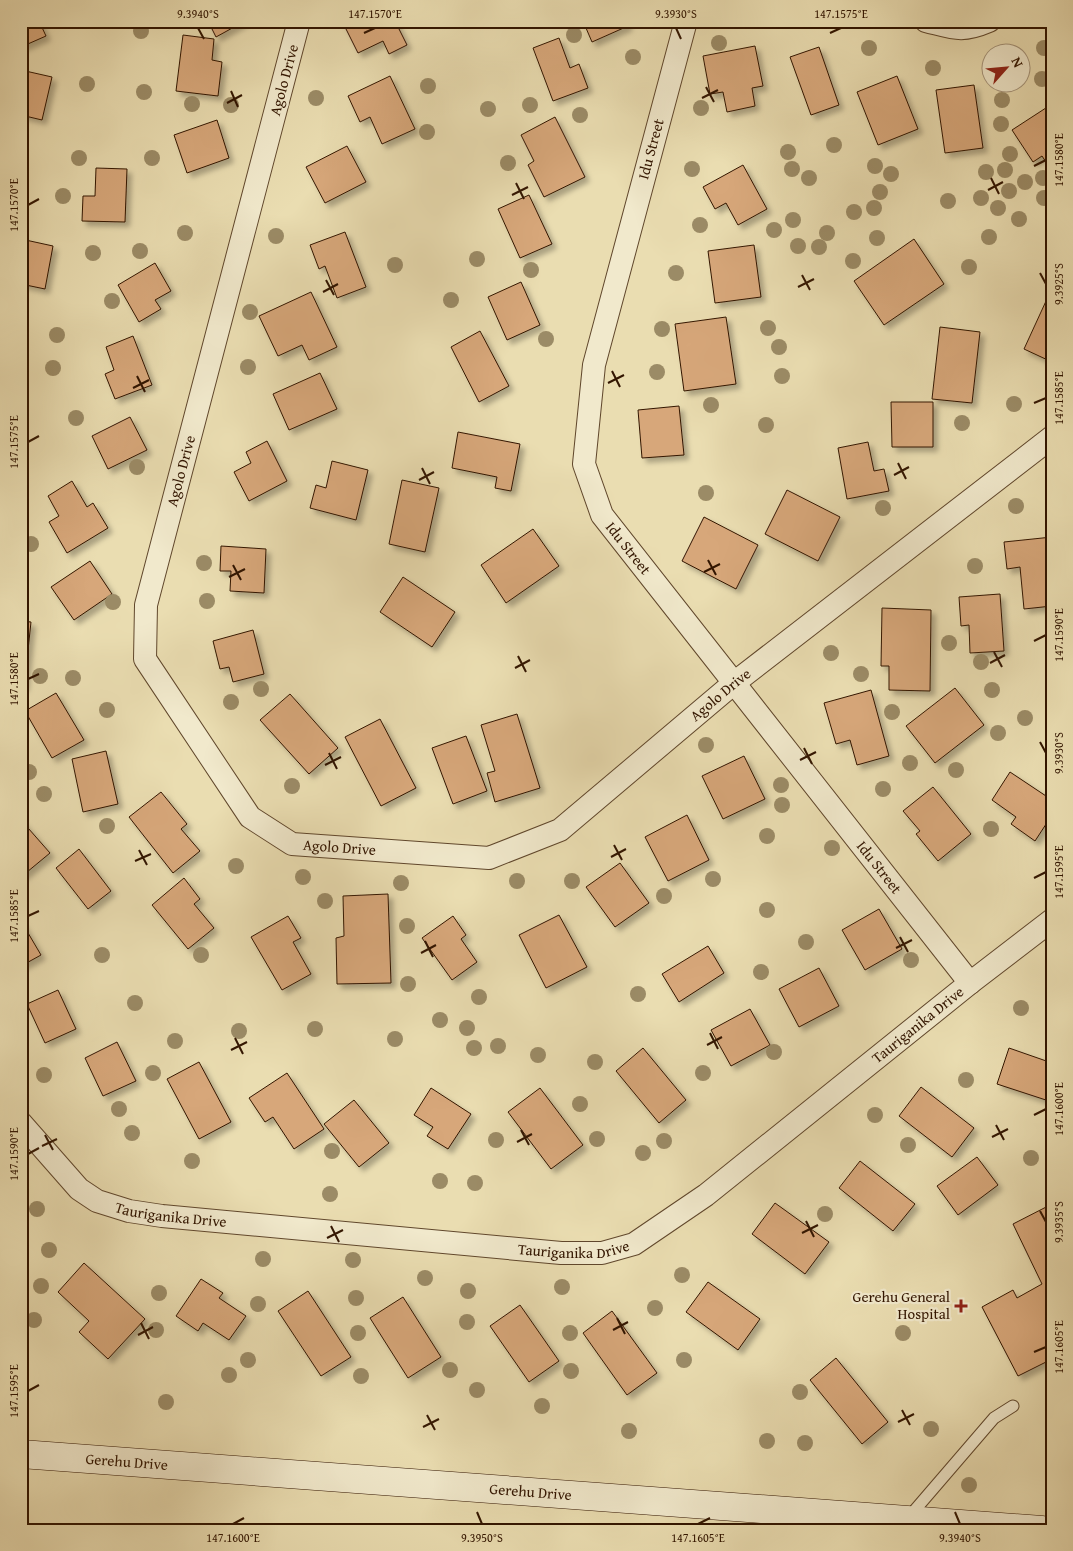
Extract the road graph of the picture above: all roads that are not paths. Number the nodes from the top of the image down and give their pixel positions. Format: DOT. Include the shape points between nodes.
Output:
graph roads {
  1 [pos="299,21"];
  2 [pos="686,21"];
  3 [pos="926,21"];
  4 [pos="989,21"];
  5 [pos="1052,437"];
  6 [pos="734,684"];
  7 [pos="1052,920"];
  8 [pos="970,983"];
  9 [pos="21,1123"];
  10 [pos="1013,1406"];
  11 [pos="21,1454"];
  12 [pos="907,1520"];
  13 [pos="1042,1530"];
  1 -- 6 [label="street, Agolo Drive" via="146,605 145,659 250,817 292,844 489,858 560,830"];
  2 -- 6 [label="street, Idu Street" via="594,364 584,464 602,515"];
  3 -- 4 [label="street" via="957,29 972,28"];
  5 -- 6 [label="street, Agolo Drive"];
  6 -- 8 [label="street, Idu Street"];
  7 -- 8 [label="street, Tauriganika Drive"];
  8 -- 9 [label="street, Tauriganika Drive" via="706,1195 634,1244 602,1253 561,1253 129,1211 97,1202 79,1189"];
  10 -- 12 [label="lane" via="994,1418"];
  11 -- 12 [label="street, Gerehu Drive"];
  12 -- 13 [label="street, Gerehu Drive"];
}
